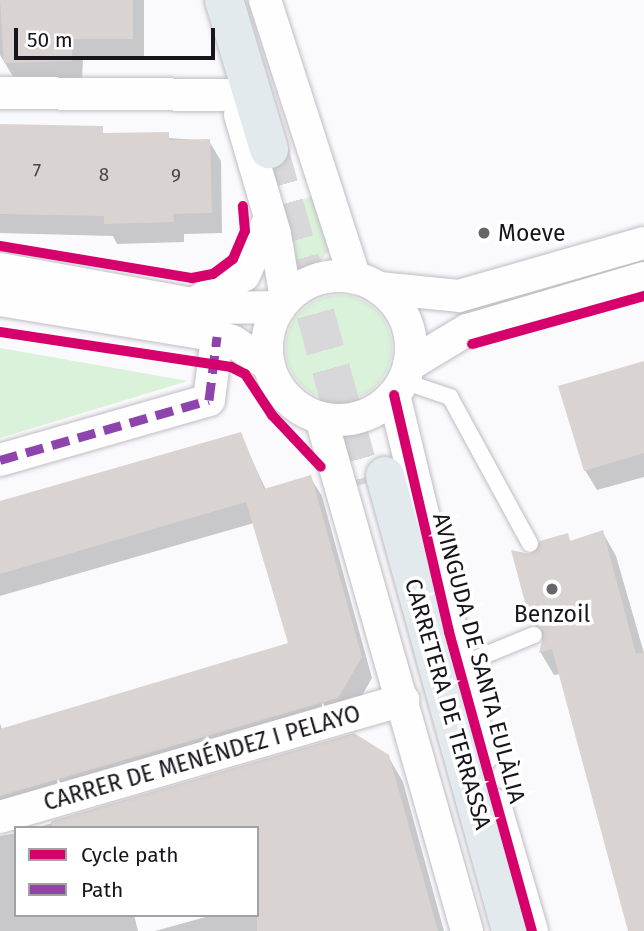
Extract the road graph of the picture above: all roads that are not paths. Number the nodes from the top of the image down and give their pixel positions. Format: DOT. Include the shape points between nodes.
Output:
graph roads {
  1 [pos="204,0"];
  2 [pos="224,0"];
  3 [pos="246,0"];
  4 [pos="264,0"];
  5 [pos="0,93"];
  6 [pos="234,95"];
  7 [pos="270,218"];
  8 [pos="644,243"];
  9 [pos="0,269"];
  10 [pos="644,278"];
  11 [pos="367,283"];
  12 [pos="0,300"];
  13 [pos="195,303"];
  14 [pos="283,303"];
  15 [pos="218,337"];
  16 [pos="269,365"];
  17 [pos="402,380"];
  18 [pos="321,418"];
  19 [pos="0,460"];
  20 [pos="530,544"];
  21 [pos="534,635"];
  22 [pos="458,666"];
  23 [pos="403,700"];
  24 [pos="0,817"];
  25 [pos="467,931"];
  26 [pos="489,931"];
  27 [pos="511,931"];
  28 [pos="532,931"];
  1 -- 6 [label="street"];
  2 -- 3 [label="main road" via="279,146"];
  4 -- 11 [label="street"];
  5 -- 6 [label="street"];
  6 -- 7 [label="street"];
  7 -- 13 [label="street" via="244,275"];
  7 -- 14 [label="street"];
  8 -- 11 [label="street" via="459,296"];
  9 -- 13 [label="street"];
  10 -- 17 [label="street" via="459,333"];
  11 -- 14 [label="street" via="325,277"];
  11 -- 17 [label="street" via="405,322"];
  12 -- 15 [label="street"];
  13 -- 14 [label="street" via="240,311"];
  14 -- 16 [label="street" via="268,337"];
  15 -- 16 [label="street"];
  15 -- 19 [label="street" via="209,400"];
  16 -- 18 [label="street" via="288,399"];
  17 -- 18 [label="street" via="353,419"];
  17 -- 20 [label="lane" via="450,397"];
  17 -- 22 [label="street, AVINGUDA DE SANTA EULÀLIA"];
  18 -- 23 [label="street"];
  21 -- 22 [label="lane"];
  22 -- 28 [label="street, AVINGUDA DE SANTA EULÀLIA"];
  23 -- 24 [label="street, CARRER DE MENÉNDEZ I PELAYO"];
  23 -- 25 [label="street"];
  26 -- 27 [label="main road, CARRETERA DE TERRASSA" via="374,480"];
}
